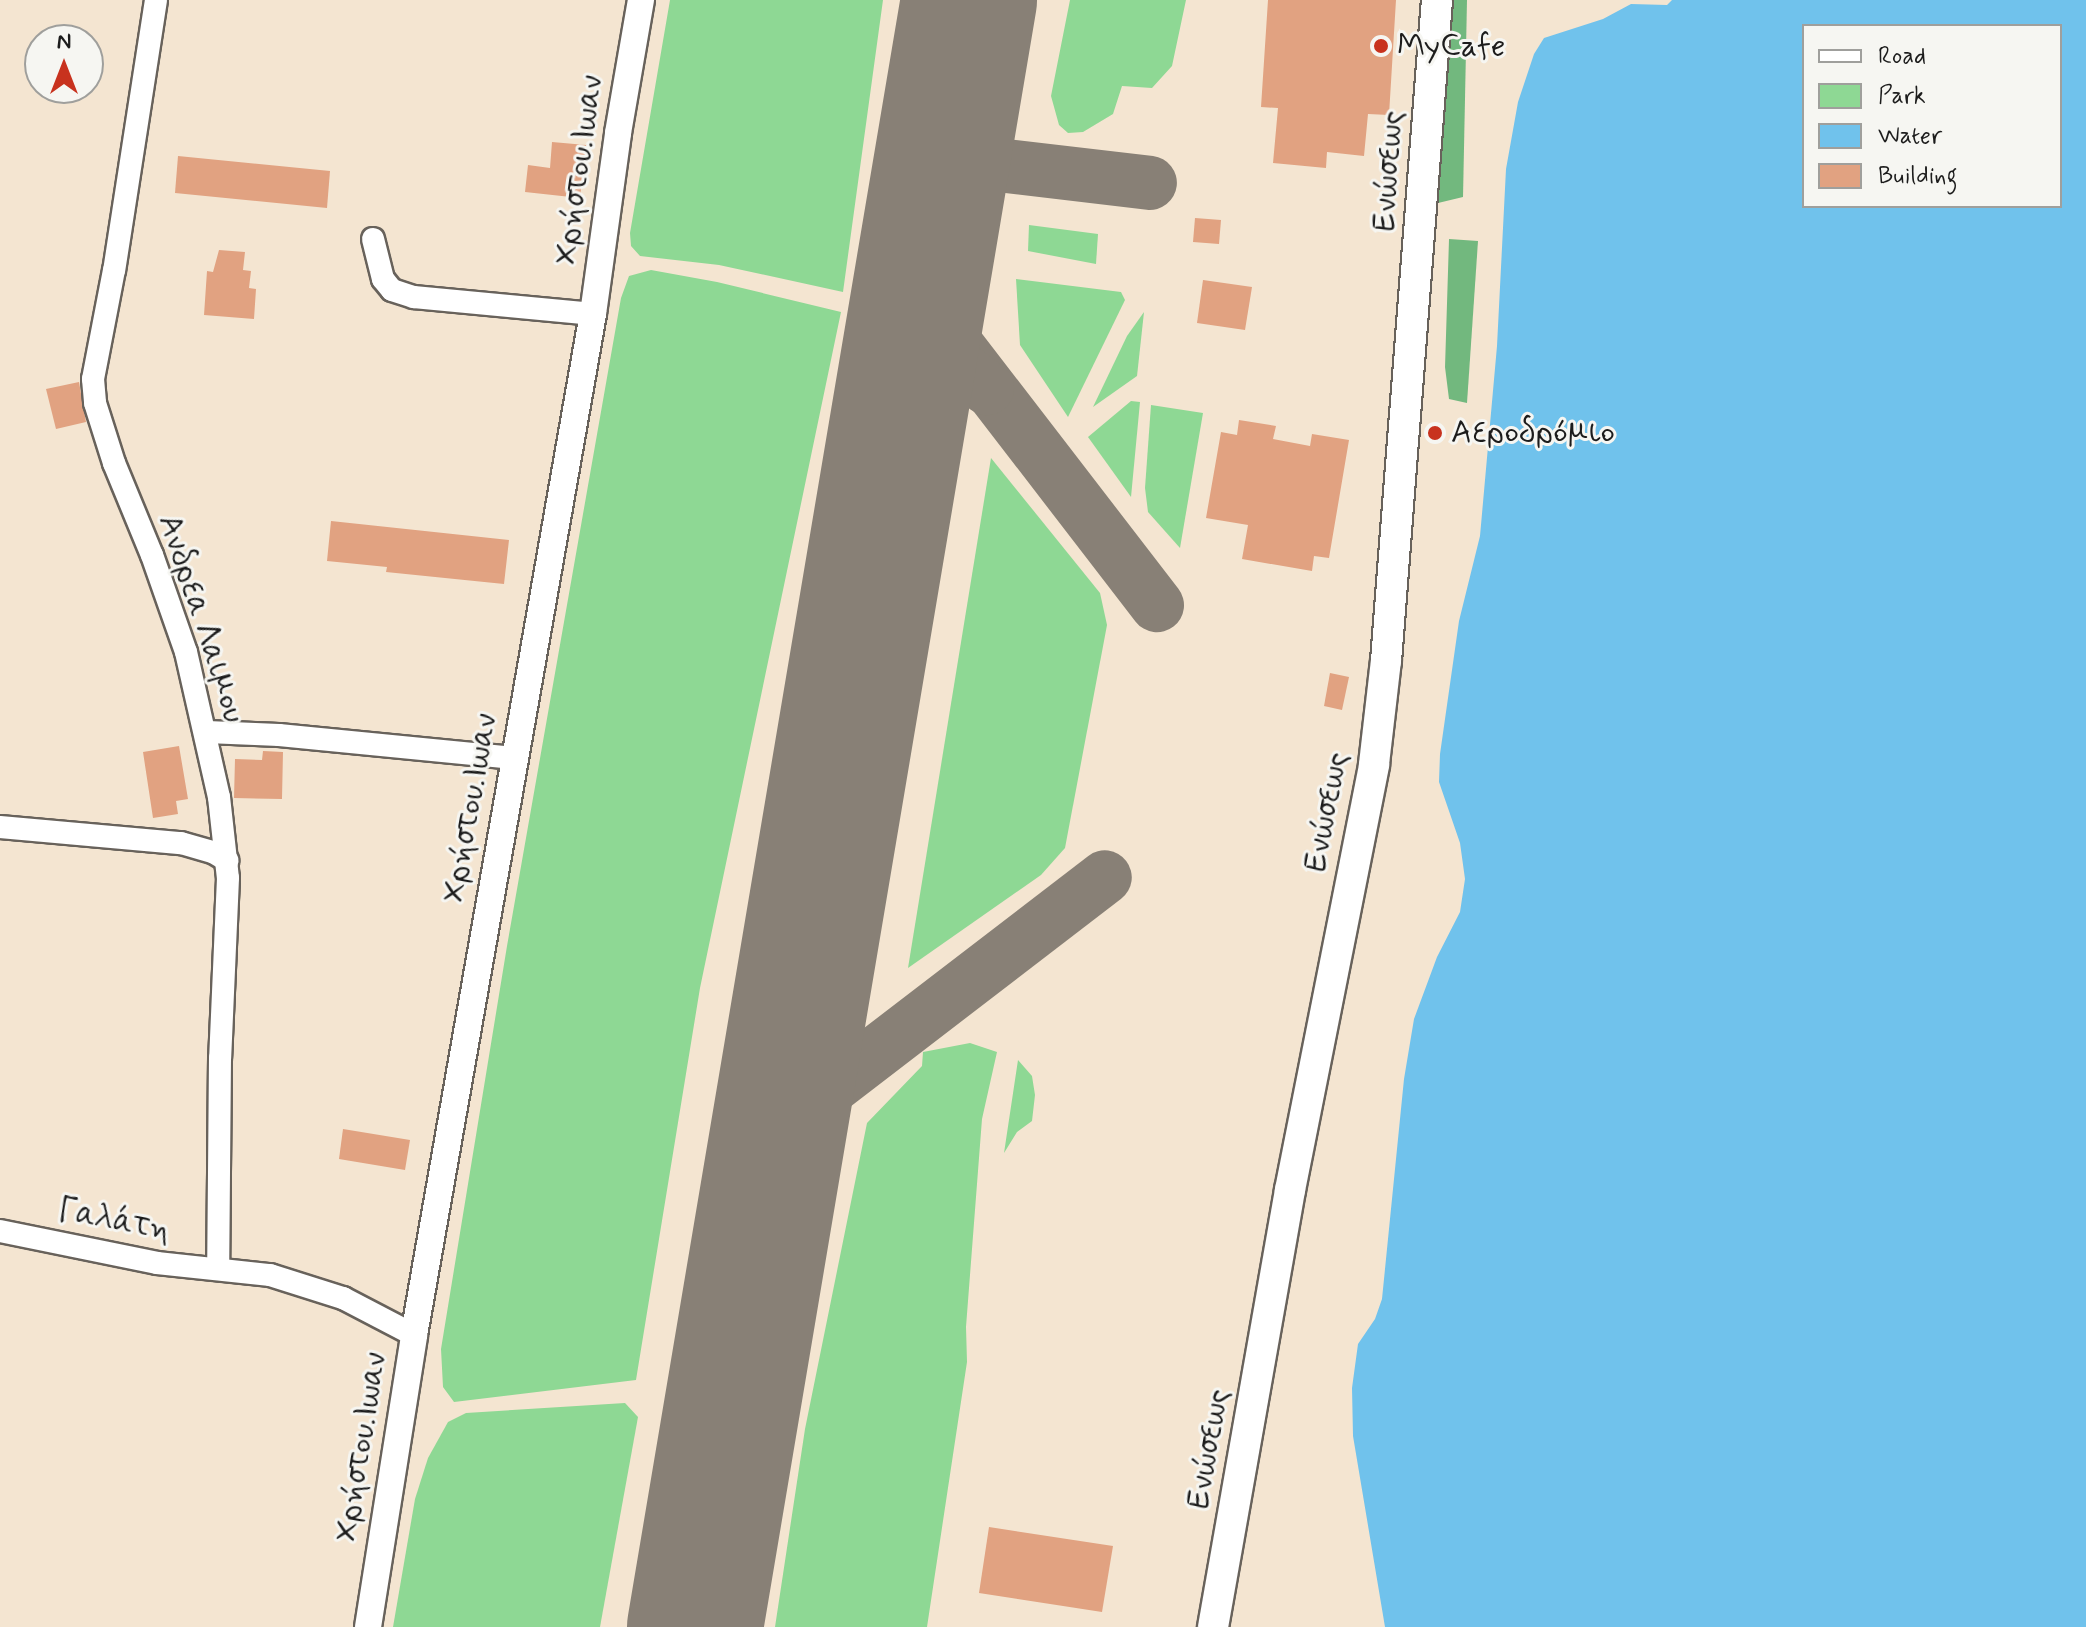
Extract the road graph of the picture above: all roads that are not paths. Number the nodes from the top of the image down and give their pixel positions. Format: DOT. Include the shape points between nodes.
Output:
graph roads {
  1 [pos="156,0"];
  2 [pos="641,0"];
  3 [pos="1437,0"];
  4 [pos="373,239"];
  5 [pos="593,314"];
  6 [pos="207,732"];
  7 [pos="514,758"];
  8 [pos="0,827"];
  9 [pos="228,861"];
  10 [pos="0,1231"];
  11 [pos="218,1267"];
  12 [pos="414,1335"];
  13 [pos="368,1627"];
  14 [pos="1213,1627"];
  1 -- 6 [label="street, Ανδρεα Λαιμου" via="93,379 114,463 186,652"];
  2 -- 5 [label="street, Χρήστου.Ιωαν"];
  3 -- 14 [label="main road, Ενώσεως" via="1374,764 1290,1190"];
  4 -- 5 [label="street" via="383,279 392,290 414,297"];
  5 -- 7 [label="street, Χρήστου.Ιωαν"];
  6 -- 7 [label="street"];
  6 -- 9 [label="street, Ανδρεα Λαιμου"];
  7 -- 12 [label="street, Χρήστου.Ιωαν"];
  8 -- 9 [label="street" via="181,843"];
  9 -- 11 [label="street, Ανδρεα Λαιμου"];
  10 -- 11 [label="street, Γαλάτη" via="167,1264"];
  11 -- 12 [label="street, Γαλάτη" via="313,1286"];
  12 -- 13 [label="street, Χρήστου.Ιωαν"];
}
